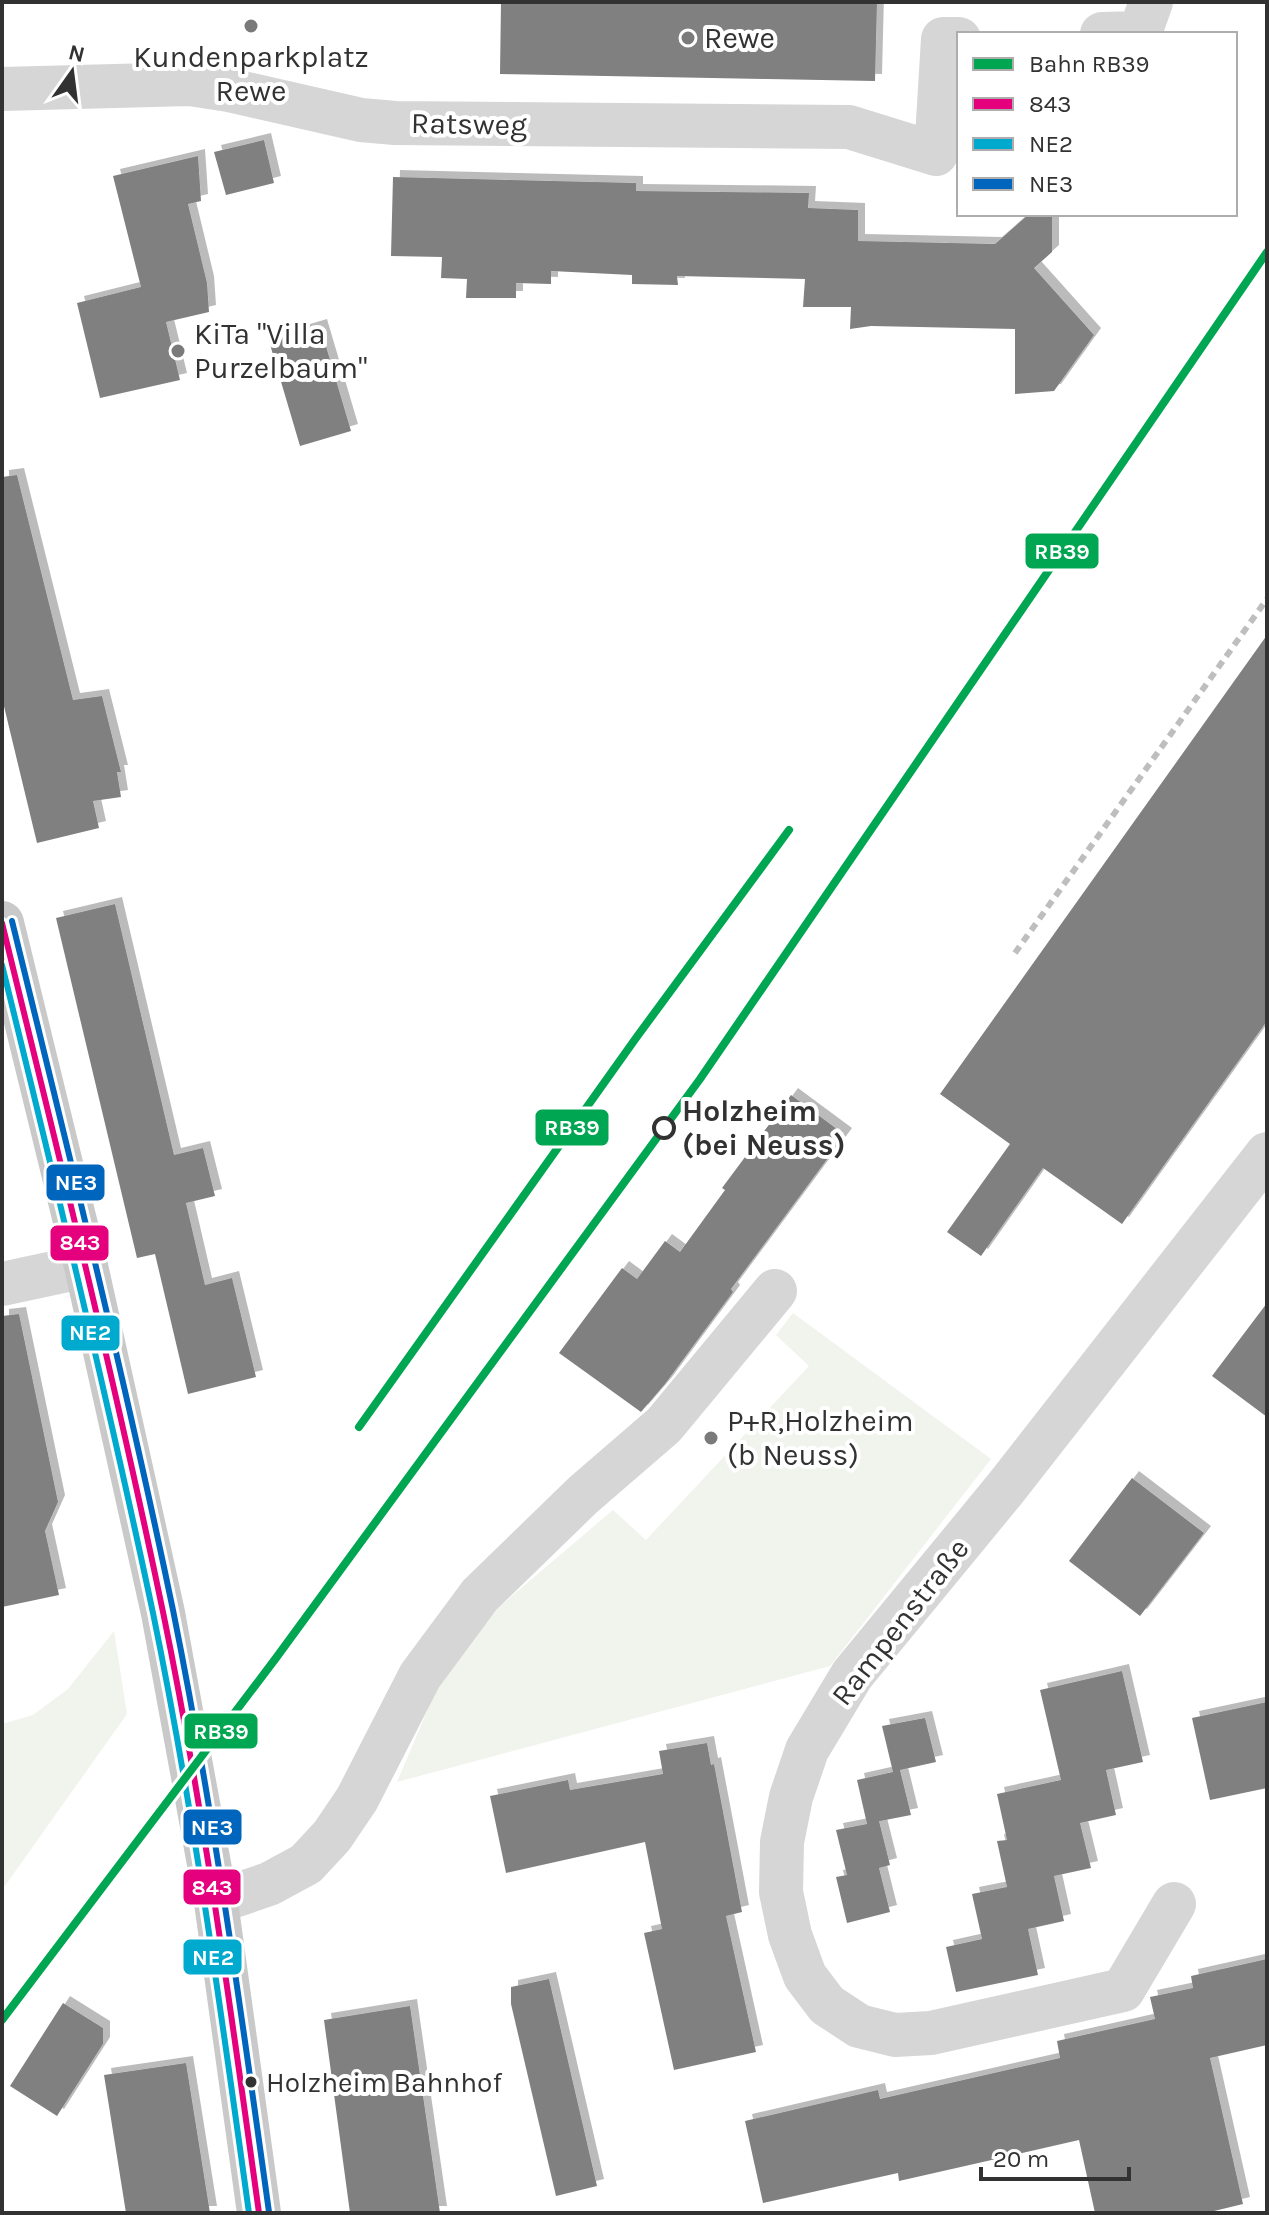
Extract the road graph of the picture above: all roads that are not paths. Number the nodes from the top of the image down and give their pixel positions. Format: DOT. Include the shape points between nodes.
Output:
graph roads {
  1 [pos="1151,2"];
  2 [pos="1140,32"];
  3 [pos="957,39"];
  4 [pos="2,89"];
  5 [pos="2,923"];
  6 [pos="1260,1179"];
  7 [pos="86,1266"];
  8 [pos="2,1284"];
  9 [pos="775,1291"];
  10 [pos="216,1902"];
  11 [pos="1174,1904"];
  12 [pos="259,2213"];
  1 -- 2 [label="street"];
  3 -- 4 [label="street, Ratsweg" via="943,39 936,154 849,127 395,123 190,84"];
  5 -- 7 [label="main road"];
  6 -- 11 [label="street, Rampenstraße" via="852,1675 807,1750 782,1842 781,1892 805,1976 827,2005 859,2026 895,2035 931,2033 1123,1990"];
  7 -- 8 [label="street"];
  7 -- 10 [label="main road" via="163,1613"];
  9 -- 10 [label="street" via="664,1425 480,1595 420,1676 357,1799 332,1836 294,1871"];
  10 -- 12 [label="main road"];
}
